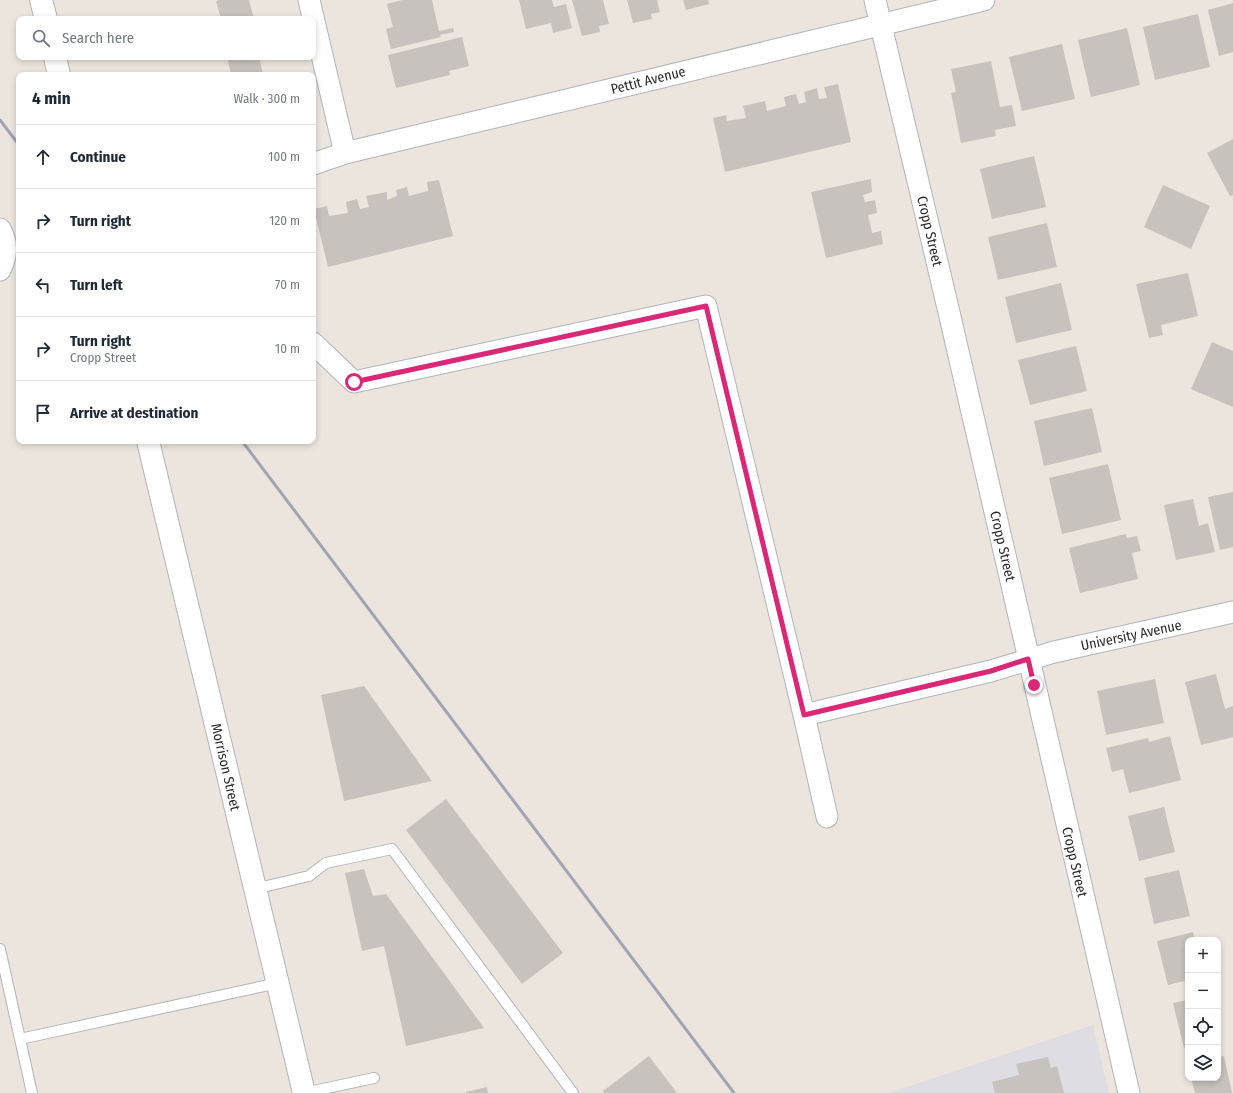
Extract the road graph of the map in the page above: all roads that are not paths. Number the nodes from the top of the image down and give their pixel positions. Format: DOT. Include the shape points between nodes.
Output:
graph roads {
  1 [pos="41,0"];
  2 [pos="309,0"];
  3 [pos="875,0"];
  4 [pos="984,0"];
  5 [pos="45,16"];
  6 [pos="313,16"];
  7 [pos="880,24"];
  8 [pos="316,30"];
  9 [pos="56,60"];
  10 [pos="58,72"];
  11 [pos="345,153"];
  12 [pos="316,163"];
  13 [pos="0,229"];
  14 [pos="0,270"];
  15 [pos="316,347"];
  16 [pos="149,444"];
  17 [pos="1233,612"];
  18 [pos="1028,659"];
  19 [pos="804,715"];
  20 [pos="827,816"];
  21 [pos="255,889"];
  22 [pos="0,949"];
  23 [pos="278,983"];
  24 [pos="20,1039"];
  25 [pos="374,1078"];
  26 [pos="32,1093"];
  27 [pos="304,1093"];
  28 [pos="573,1093"];
  29 [pos="1129,1093"];
  1 -- 5 [label="street"];
  2 -- 6 [label="street"];
  3 -- 7 [label="street, Cropp Street"];
  4 -- 7 [label="street, Pettit Avenue"];
  7 -- 11 [label="street, Pettit Avenue"];
  7 -- 18 [label="street, Cropp Street"];
  8 -- 11 [label="street"];
  9 -- 10 [label="street"];
  11 -- 12 [label="street, Pettit Avenue"];
  13 -- 14 [label="street" via="6,248 5,260"];
  15 -- 19 [label="street" via="354,382 706,306"];
  16 -- 21 [label="street, Morrison Street"];
  17 -- 18 [label="street, University Avenue"];
  18 -- 19 [label="street, University Avenue" via="991,671"];
  18 -- 29 [label="street, Cropp Street"];
  19 -- 20 [label="street"];
  21 -- 23 [label="street, Morrison Street"];
  21 -- 28 [label="lane" via="309,876 326,864 392,849"];
  22 -- 24 [label="lane"];
  23 -- 24 [label="lane"];
  23 -- 27 [label="street, Morrison Street"];
  24 -- 26 [label="lane"];
  25 -- 27 [label="lane"];
}
